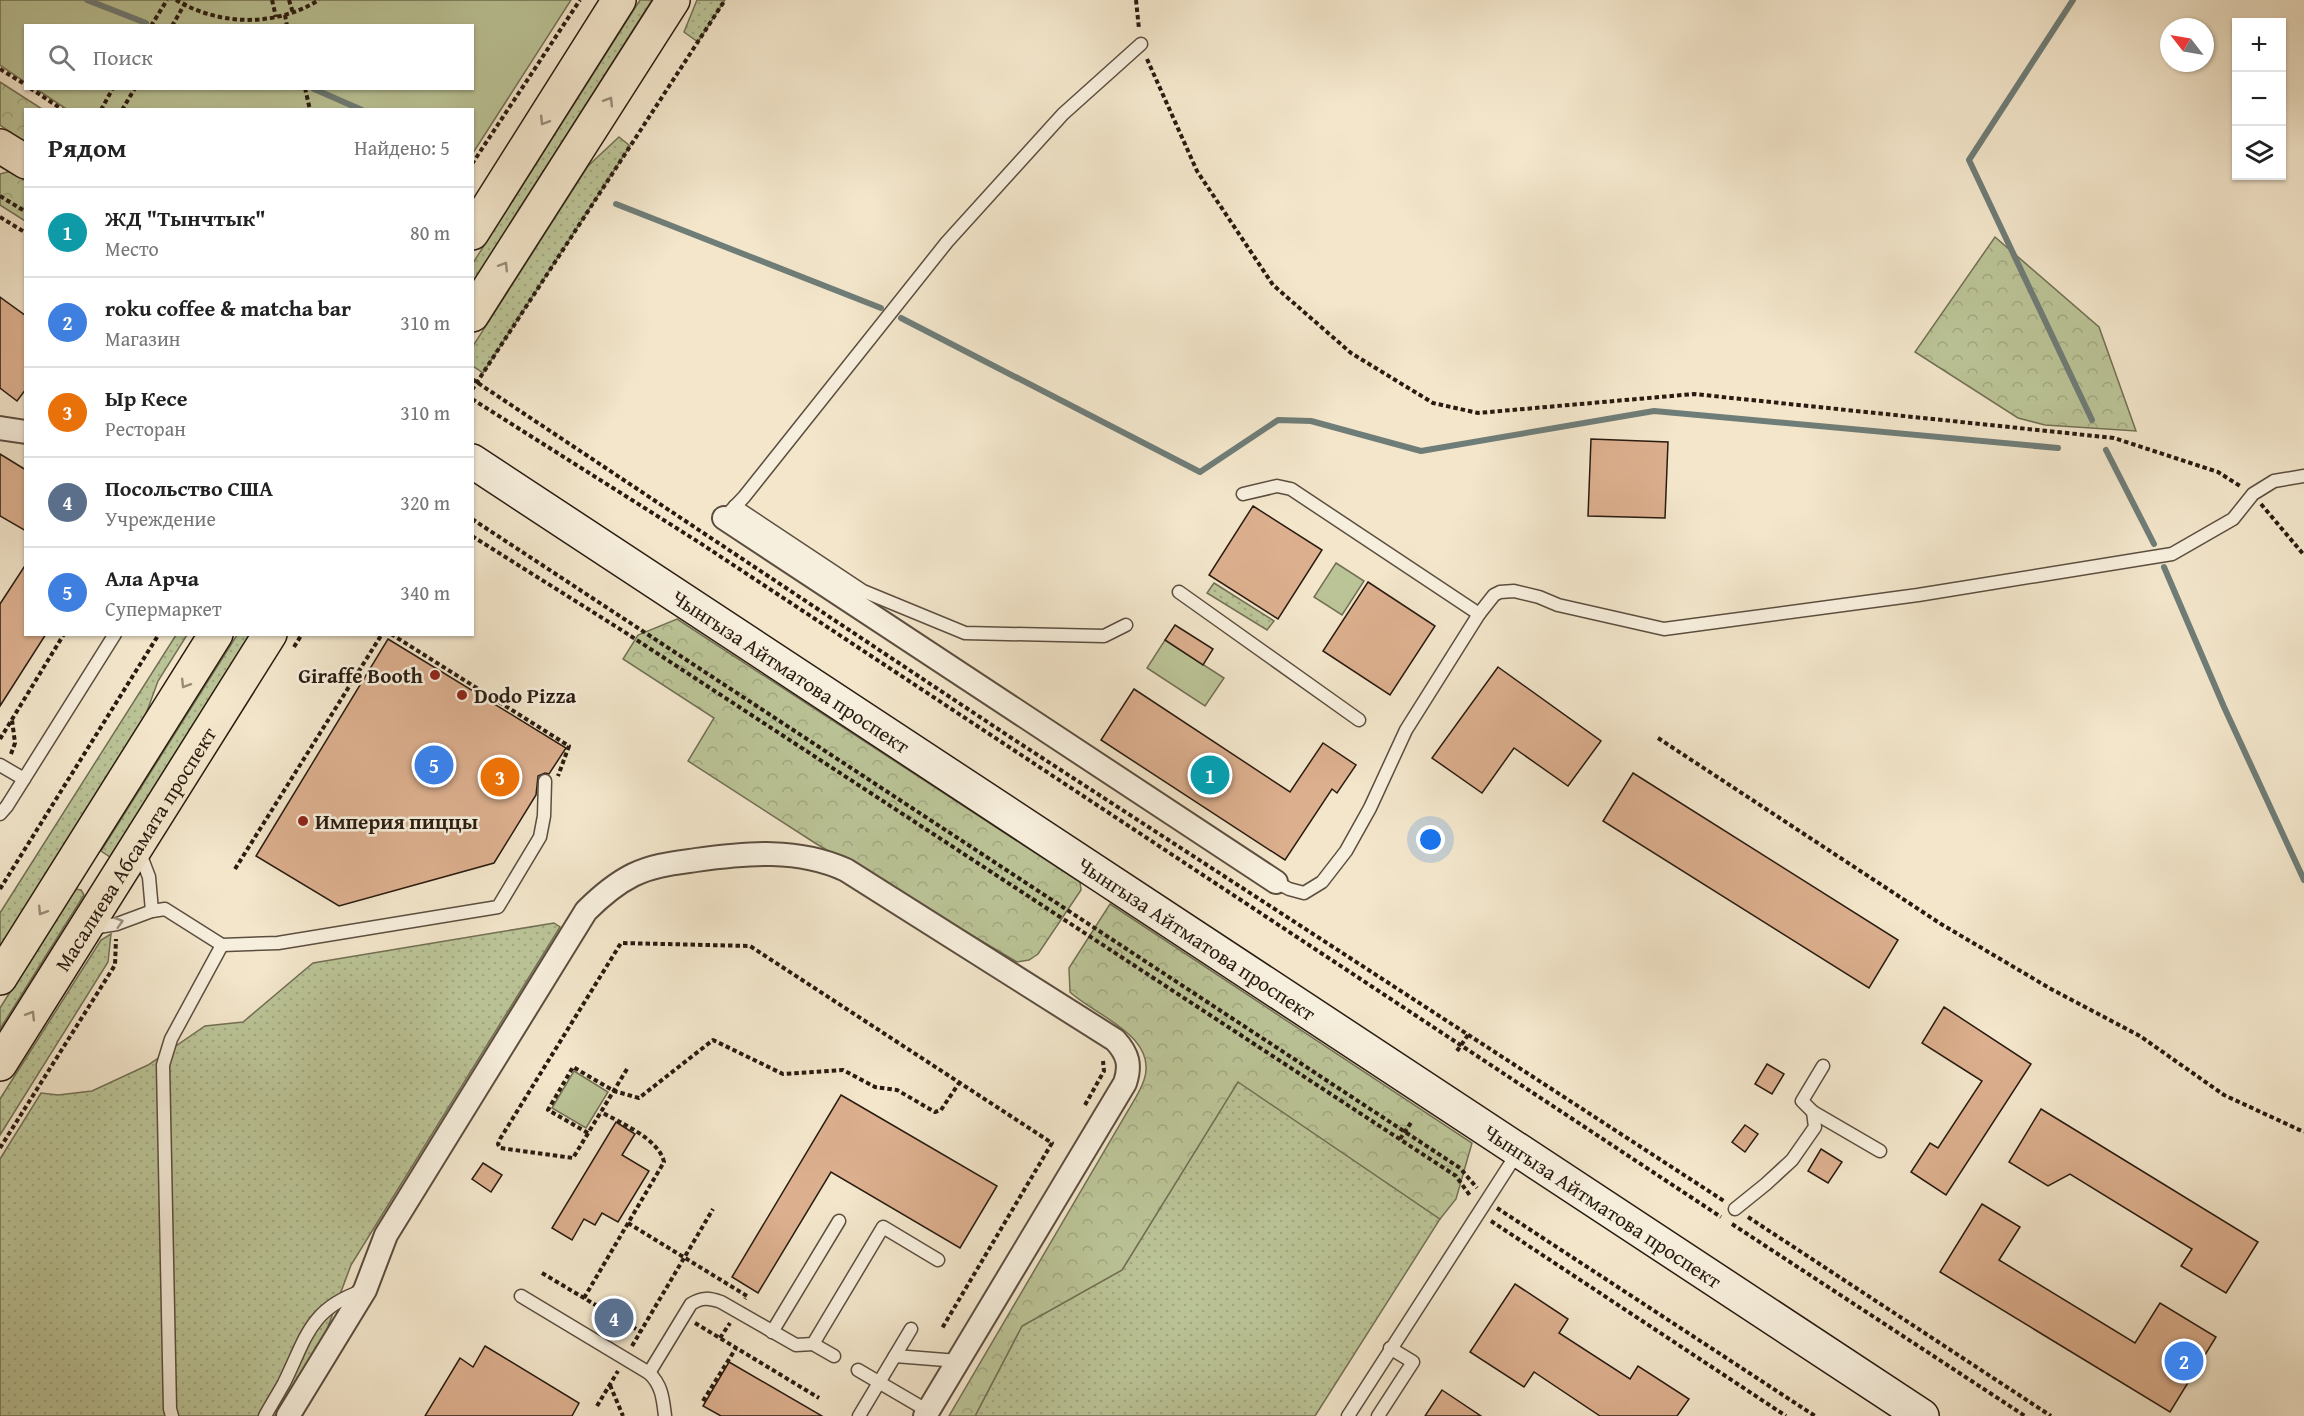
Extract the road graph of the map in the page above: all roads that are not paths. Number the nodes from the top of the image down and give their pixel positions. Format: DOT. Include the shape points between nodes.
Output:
graph roads {
  1 [pos="619,0"];
  2 [pos="673,0"];
  3 [pos="1141,44"];
  4 [pos="474,230"];
  5 [pos="474,312"];
  6 [pos="0,428"];
  7 [pos="24,432"];
  8 [pos="474,462"];
  9 [pos="2304,476"];
  10 [pos="1243,494"];
  11 [pos="729,512"];
  12 [pos="1179,592"];
  13 [pos="1479,614"];
  14 [pos="1126,625"];
  15 [pos="114,636"];
  16 [pos="215,636"];
  17 [pos="269,636"];
  18 [pos="1359,720"];
  19 [pos="3,767"];
  20 [pos="24,779"];
  21 [pos="545,781"];
  22 [pos="2,807"];
  23 [pos="137,847"];
  24 [pos="73,862"];
  25 [pos="1276,882"];
  26 [pos="112,886"];
  27 [pos="152,911"];
  28 [pos="85,929"];
  29 [pos="222,945"];
  30 [pos="0,978"];
  31 [pos="0,1064"];
  32 [pos="1823,1066"];
  33 [pos="1813,1112"];
  34 [pos="1519,1150"];
  35 [pos="1880,1151"];
  36 [pos="1735,1209"];
  37 [pos="839,1221"];
  38 [pos="938,1260"];
  39 [pos="365,1290"];
  40 [pos="521,1296"];
  41 [pos="911,1329"];
  42 [pos="772,1332"];
  43 [pos="813,1344"];
  44 [pos="1390,1348"];
  45 [pos="834,1356"];
  46 [pos="895,1356"];
  47 [pos="958,1361"];
  48 [pos="858,1370"];
  49 [pos="649,1373"];
  50 [pos="879,1382"];
  51 [pos="927,1414"];
  52 [pos="172,1416"];
  53 [pos="266,1416"];
  54 [pos="288,1416"];
  55 [pos="665,1416"];
  56 [pos="859,1416"];
  57 [pos="1348,1416"];
  58 [pos="1378,1416"];
  59 [pos="1922,1416"];
  1 -- 4 [label="main road, one-way"];
  5 -- 2 [label="main road, one-way"];
  3 -- 11 [label="lane" via="1063,114 947,242"];
  6 -- 7 [label="street"];
  8 -- 34 [label="main road, Чынгыза Айтматова проспект"];
  9 -- 13 [label="lane" via="2274,481 2253,494 2233,519 2172,554 1929,593 1664,629 1514,591 1494,595"];
  10 -- 13 [label="lane" via="1277,486 1291,489"];
  11 -- 14 [label="lane" via="863,591 965,633 1104,636"];
  11 -- 25 [label="street"];
  12 -- 18 [label="lane"];
  13 -- 25 [label="lane" via="1406,730 1370,808 1340,859 1322,882 1304,893"];
  15 -- 20 [label="lane"];
  16 -- 24 [label="main road, one-way"];
  17 -- 23 [label="main road, Масалиева Абсамата проспект"];
  19 -- 20 [label="lane"];
  20 -- 22 [label="lane"];
  21 -- 29 [label="lane" via="540,837 498,907 278,943"];
  23 -- 26 [label="main road, Масалиева Абсамата проспект"];
  23 -- 27 [label="lane" via="149,877"];
  24 -- 26 [label="main road"];
  24 -- 30 [label="main road, one-way"];
  26 -- 28 [label="main road, Масалиева Абсамата проспект"];
  28 -- 27 [label="lane, one-way" via="117,924"];
  27 -- 29 [label="lane" via="165,909"];
  31 -- 28 [label="main road, Масалиева Абсамата проспект, one-way"];
  29 -- 52 [label="lane" via="171,1039 163,1065"];
  32 -- 33 [label="lane" via="1802,1101"];
  33 -- 35 [label="lane"];
  33 -- 36 [label="lane" via="1815,1127 1792,1160"];
  34 -- 44 [label="lane"];
  34 -- 59 [label="main road, Чынгыза Айтматова проспект"];
  37 -- 42 [label="lane"];
  38 -- 43 [label="lane" via="883,1227"];
  39 -- 47 [label="street" via="386,1235 574,929 599,897 633,875 654,867 746,854 792,855 846,870 1115,1040 1129,1062 1125,1083"];
  39 -- 53 [label="lane" via="349,1296 310,1326"];
  39 -- 54 [label="street"];
  40 -- 49 [label="lane"];
  41 -- 46 [label="lane"];
  42 -- 43 [label="lane" via="796,1345"];
  42 -- 49 [label="lane" via="721,1302 700,1299 691,1304"];
  43 -- 45 [label="lane"];
  44 -- 57 [label="lane"];
  44 -- 58 [label="lane" via="1413,1362"];
  46 -- 47 [label="lane"];
  46 -- 50 [label="lane"];
  47 -- 51 [label="street"];
  48 -- 50 [label="lane"];
  49 -- 55 [label="lane" via="661,1388"];
  50 -- 51 [label="lane"];
  50 -- 56 [label="lane"];
}
